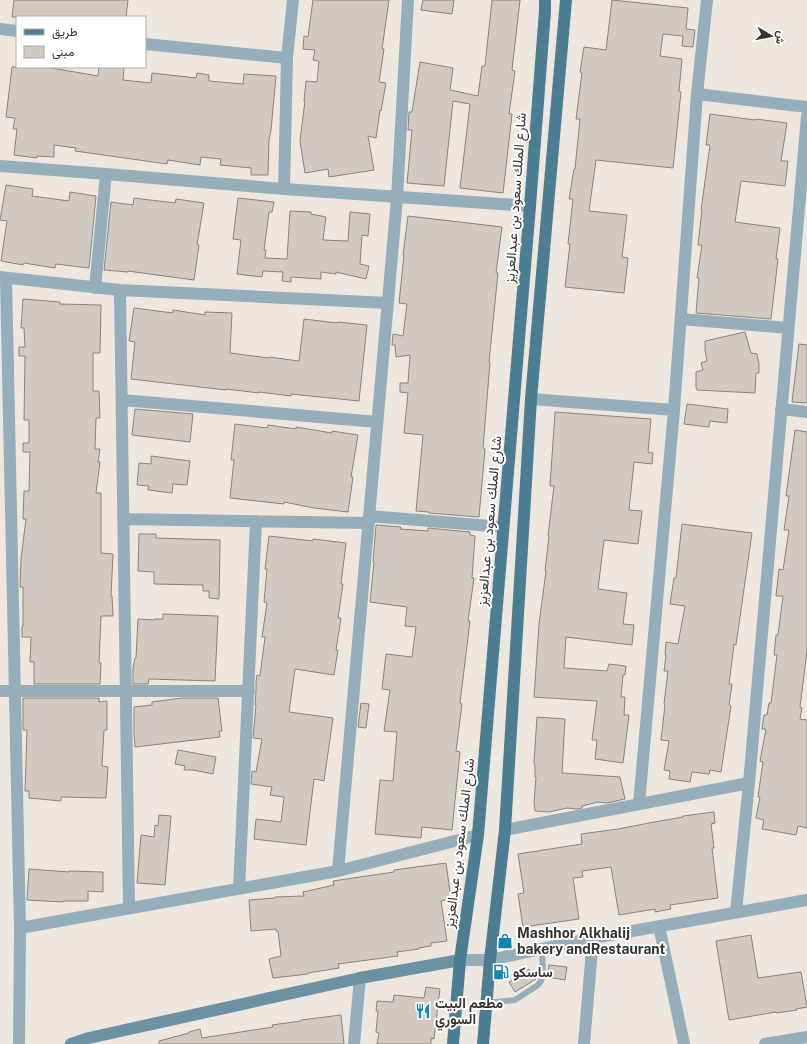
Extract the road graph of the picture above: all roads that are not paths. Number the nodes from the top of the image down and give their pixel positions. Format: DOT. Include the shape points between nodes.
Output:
graph roads {
  1 [pos="293,0"];
  2 [pos="408,0"];
  3 [pos="566,0"];
  4 [pos="707,0"];
  5 [pos="545,4"];
  6 [pos="0,29"];
  7 [pos="16,31"];
  8 [pos="146,44"];
  9 [pos="287,58"];
  10 [pos="697,94"];
  11 [pos="807,107"];
  12 [pos="807,116"];
  13 [pos="0,166"];
  14 [pos="106,174"];
  15 [pos="284,189"];
  16 [pos="397,198"];
  17 [pos="530,206"];
  18 [pos="3,277"];
  19 [pos="95,288"];
  20 [pos="120,290"];
  21 [pos="388,303"];
  22 [pos="681,319"];
  23 [pos="788,328"];
  24 [pos="531,399"];
  25 [pos="122,400"];
  26 [pos="781,409"];
  27 [pos="674,410"];
  28 [pos="807,412"];
  29 [pos="378,422"];
  30 [pos="123,519"];
  31 [pos="369,519"];
  32 [pos="256,521"];
  33 [pos="503,526"];
  34 [pos="0,691"];
  35 [pos="15,691"];
  36 [pos="126,691"];
  37 [pos="248,692"];
  38 [pos="748,783"];
  39 [pos="639,804"];
  40 [pos="504,830"];
  41 [pos="478,835"];
  42 [pos="338,871"];
  43 [pos="239,889"];
  44 [pos="807,900"];
  45 [pos="129,908"];
  46 [pos="736,912"];
  47 [pos="659,926"];
  48 [pos="20,928"];
  49 [pos="593,938"];
  50 [pos="542,949"];
  51 [pos="460,960"];
  52 [pos="490,960"];
  53 [pos="360,978"];
  54 [pos="486,1003"];
  55 [pos="807,1037"];
  56 [pos="89,1041"];
  57 [pos="18,1044"];
  58 [pos="71,1044"];
  59 [pos="354,1044"];
  60 [pos="453,1044"];
  61 [pos="483,1044"];
  62 [pos="584,1044"];
  63 [pos="684,1044"];
  64 [pos="765,1044"];
  1 -- 9 [label="street"];
  2 -- 16 [label="street"];
  3 -- 24 [label="main road"];
  4 -- 10 [label="street"];
  5 -- 17 [label="main road, شارع الملك سعود بن عبدالعزيز"];
  6 -- 7 [label="street"];
  8 -- 9 [label="street"];
  9 -- 15 [label="street"];
  10 -- 11 [label="street"];
  10 -- 22 [label="street"];
  12 -- 23 [label="street"];
  13 -- 14 [label="street"];
  14 -- 15 [label="street"];
  14 -- 19 [label="street"];
  15 -- 16 [label="street"];
  16 -- 17 [label="street"];
  16 -- 21 [label="street"];
  17 -- 33 [label="main road, شارع الملك سعود بن عبدالعزيز"];
  18 -- 19 [label="street"];
  18 -- 35 [label="street"];
  19 -- 20 [label="street"];
  20 -- 21 [label="street"];
  20 -- 25 [label="street"];
  21 -- 29 [label="street"];
  22 -- 23 [label="street"];
  22 -- 27 [label="street"];
  23 -- 26 [label="street"];
  24 -- 27 [label="street"];
  24 -- 40 [label="main road"];
  25 -- 29 [label="street"];
  25 -- 30 [label="street"];
  26 -- 28 [label="street"];
  26 -- 38 [label="street"];
  27 -- 39 [label="street"];
  29 -- 31 [label="street"];
  30 -- 32 [label="street"];
  30 -- 36 [label="street"];
  31 -- 32 [label="street"];
  31 -- 33 [label="street"];
  31 -- 42 [label="street"];
  32 -- 37 [label="street"];
  33 -- 41 [label="main road, شارع الملك سعود بن عبدالعزيز"];
  34 -- 35 [label="street"];
  35 -- 36 [label="street"];
  35 -- 48 [label="street"];
  36 -- 37 [label="street"];
  36 -- 45 [label="street"];
  37 -- 43 [label="street"];
  38 -- 39 [label="street"];
  38 -- 46 [label="street"];
  39 -- 40 [label="street"];
  40 -- 52 [label="main road"];
  41 -- 42 [label="street"];
  41 -- 51 [label="main road, شارع الملك سعود بن عبدالعزيز"];
  42 -- 43 [label="street"];
  43 -- 45 [label="street"];
  44 -- 46 [label="street"];
  45 -- 48 [label="street"];
  46 -- 47 [label="street"];
  47 -- 49 [label="street"];
  47 -- 63 [label="street"];
  48 -- 57 [label="street"];
  49 -- 50 [label="street"];
  49 -- 62 [label="street"];
  50 -- 52 [label="street"];
  50 -- 54 [label="lane" via="543,974 538,985 515,1000"];
  51 -- 52 [label="street"];
  51 -- 53 [label="street"];
  51 -- 60 [label="main road, شارع الملك سعود بن عبدالعزيز"];
  52 -- 54 [label="main road"];
  53 -- 56 [label="street"];
  53 -- 59 [label="street"];
  54 -- 61 [label="main road"];
  55 -- 64 [label="street"];
  56 -- 58 [label="street"];
}
